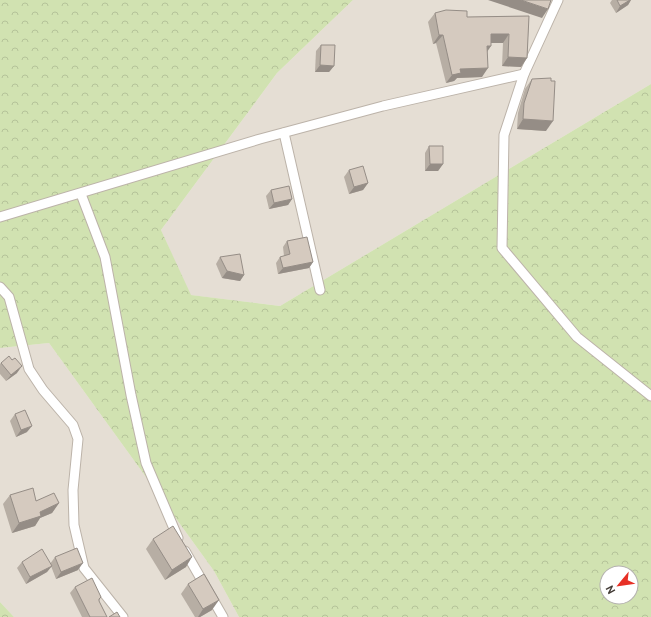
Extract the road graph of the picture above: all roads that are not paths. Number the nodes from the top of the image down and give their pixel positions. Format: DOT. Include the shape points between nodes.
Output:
graph roads {
  1 [pos="558,0"];
  2 [pos="524,74"];
  3 [pos="284,133"];
  4 [pos="81,194"];
  5 [pos="0,217"];
  6 [pos="0,287"];
  7 [pos="320,290"];
  8 [pos="651,396"];
  9 [pos="122,617"];
  10 [pos="223,617"];
  1 -- 2 [label="street"];
  2 -- 3 [label="street" via="383,106"];
  2 -- 8 [label="street" via="504,135 502,248 577,337"];
  3 -- 4 [label="street"];
  3 -- 7 [label="street"];
  4 -- 5 [label="street"];
  4 -- 10 [label="street" via="105,257 146,463 181,544"];
  6 -- 9 [label="street" via="9,297 28,369 74,425 78,439 73,490 74,525 84,568"];
}
